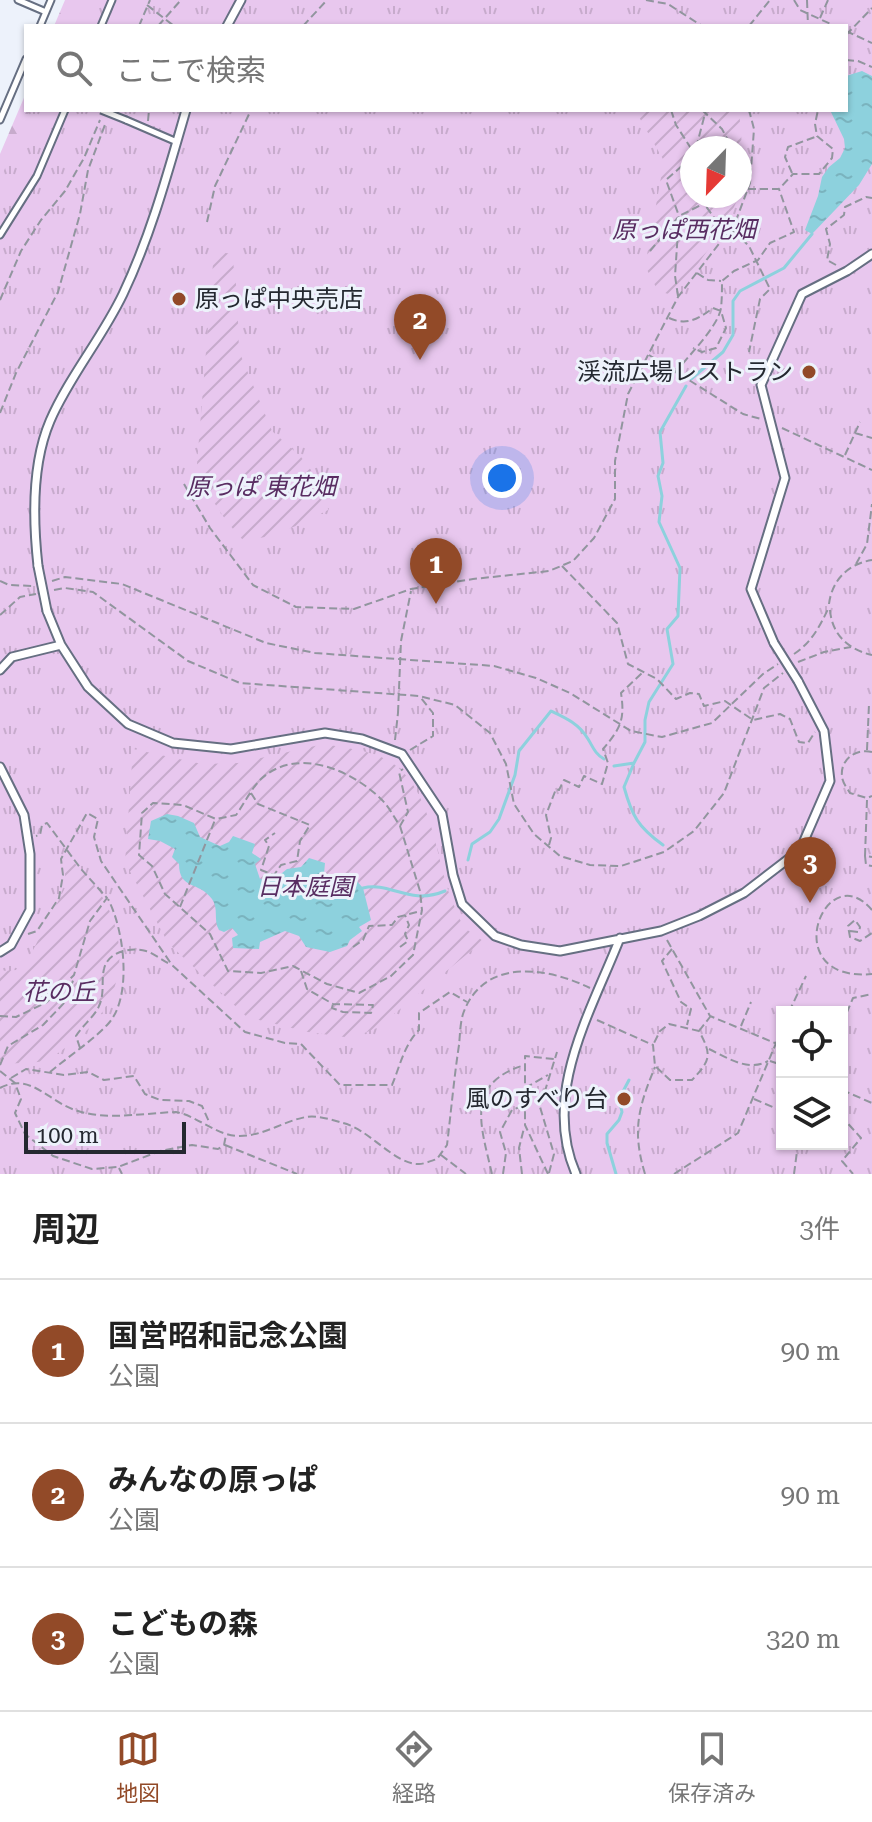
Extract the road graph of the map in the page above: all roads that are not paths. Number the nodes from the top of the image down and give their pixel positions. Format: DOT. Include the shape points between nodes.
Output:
graph roads {
  1 [pos="18,0"];
  2 [pos="51,0"];
  3 [pos="112,0"];
  4 [pos="241,0"];
  5 [pos="46,12"];
  6 [pos="41,24"];
  7 [pos="102,24"];
  8 [pos="228,24"];
  9 [pos="24,64"];
  10 [pos="64,112"];
  11 [pos="107,112"];
  12 [pos="185,112"];
  13 [pos="0,119"];
  14 [pos="177,142"];
  15 [pos="0,235"];
  16 [pos="872,254"];
  17 [pos="61,645"];
  18 [pos="0,670"];
  19 [pos="0,767"];
  20 [pos="620,938"];
  21 [pos="0,952"];
  22 [pos="576,1174"];
  1 -- 5 [label="lane"];
  2 -- 5 [label="lane"];
  3 -- 7 [label="lane"];
  4 -- 8 [label="street"];
  5 -- 6 [label="lane"];
  9 -- 13 [label="lane"];
  10 -- 15 [label="lane" via="37,176"];
  11 -- 14 [label="lane, bridge"];
  12 -- 14 [label="street"];
  14 -- 17 [label="street, bridge" via="122,295 49,422 36,476 38,566"];
  16 -- 20 [label="street, bridge" via="802,294 761,385 785,478 751,589 774,643 824,731 830,781 800,850 744,893 661,931"];
  17 -- 18 [label="street" via="12,657"];
  17 -- 20 [label="street" via="88,687 128,724 173,743 231,749 325,733 398,752 442,814 462,904 495,936 560,951"];
  19 -- 21 [label="street" via="24,815 30,910 11,945"];
  20 -- 22 [label="street" via="564,1090 564,1129"];
}
